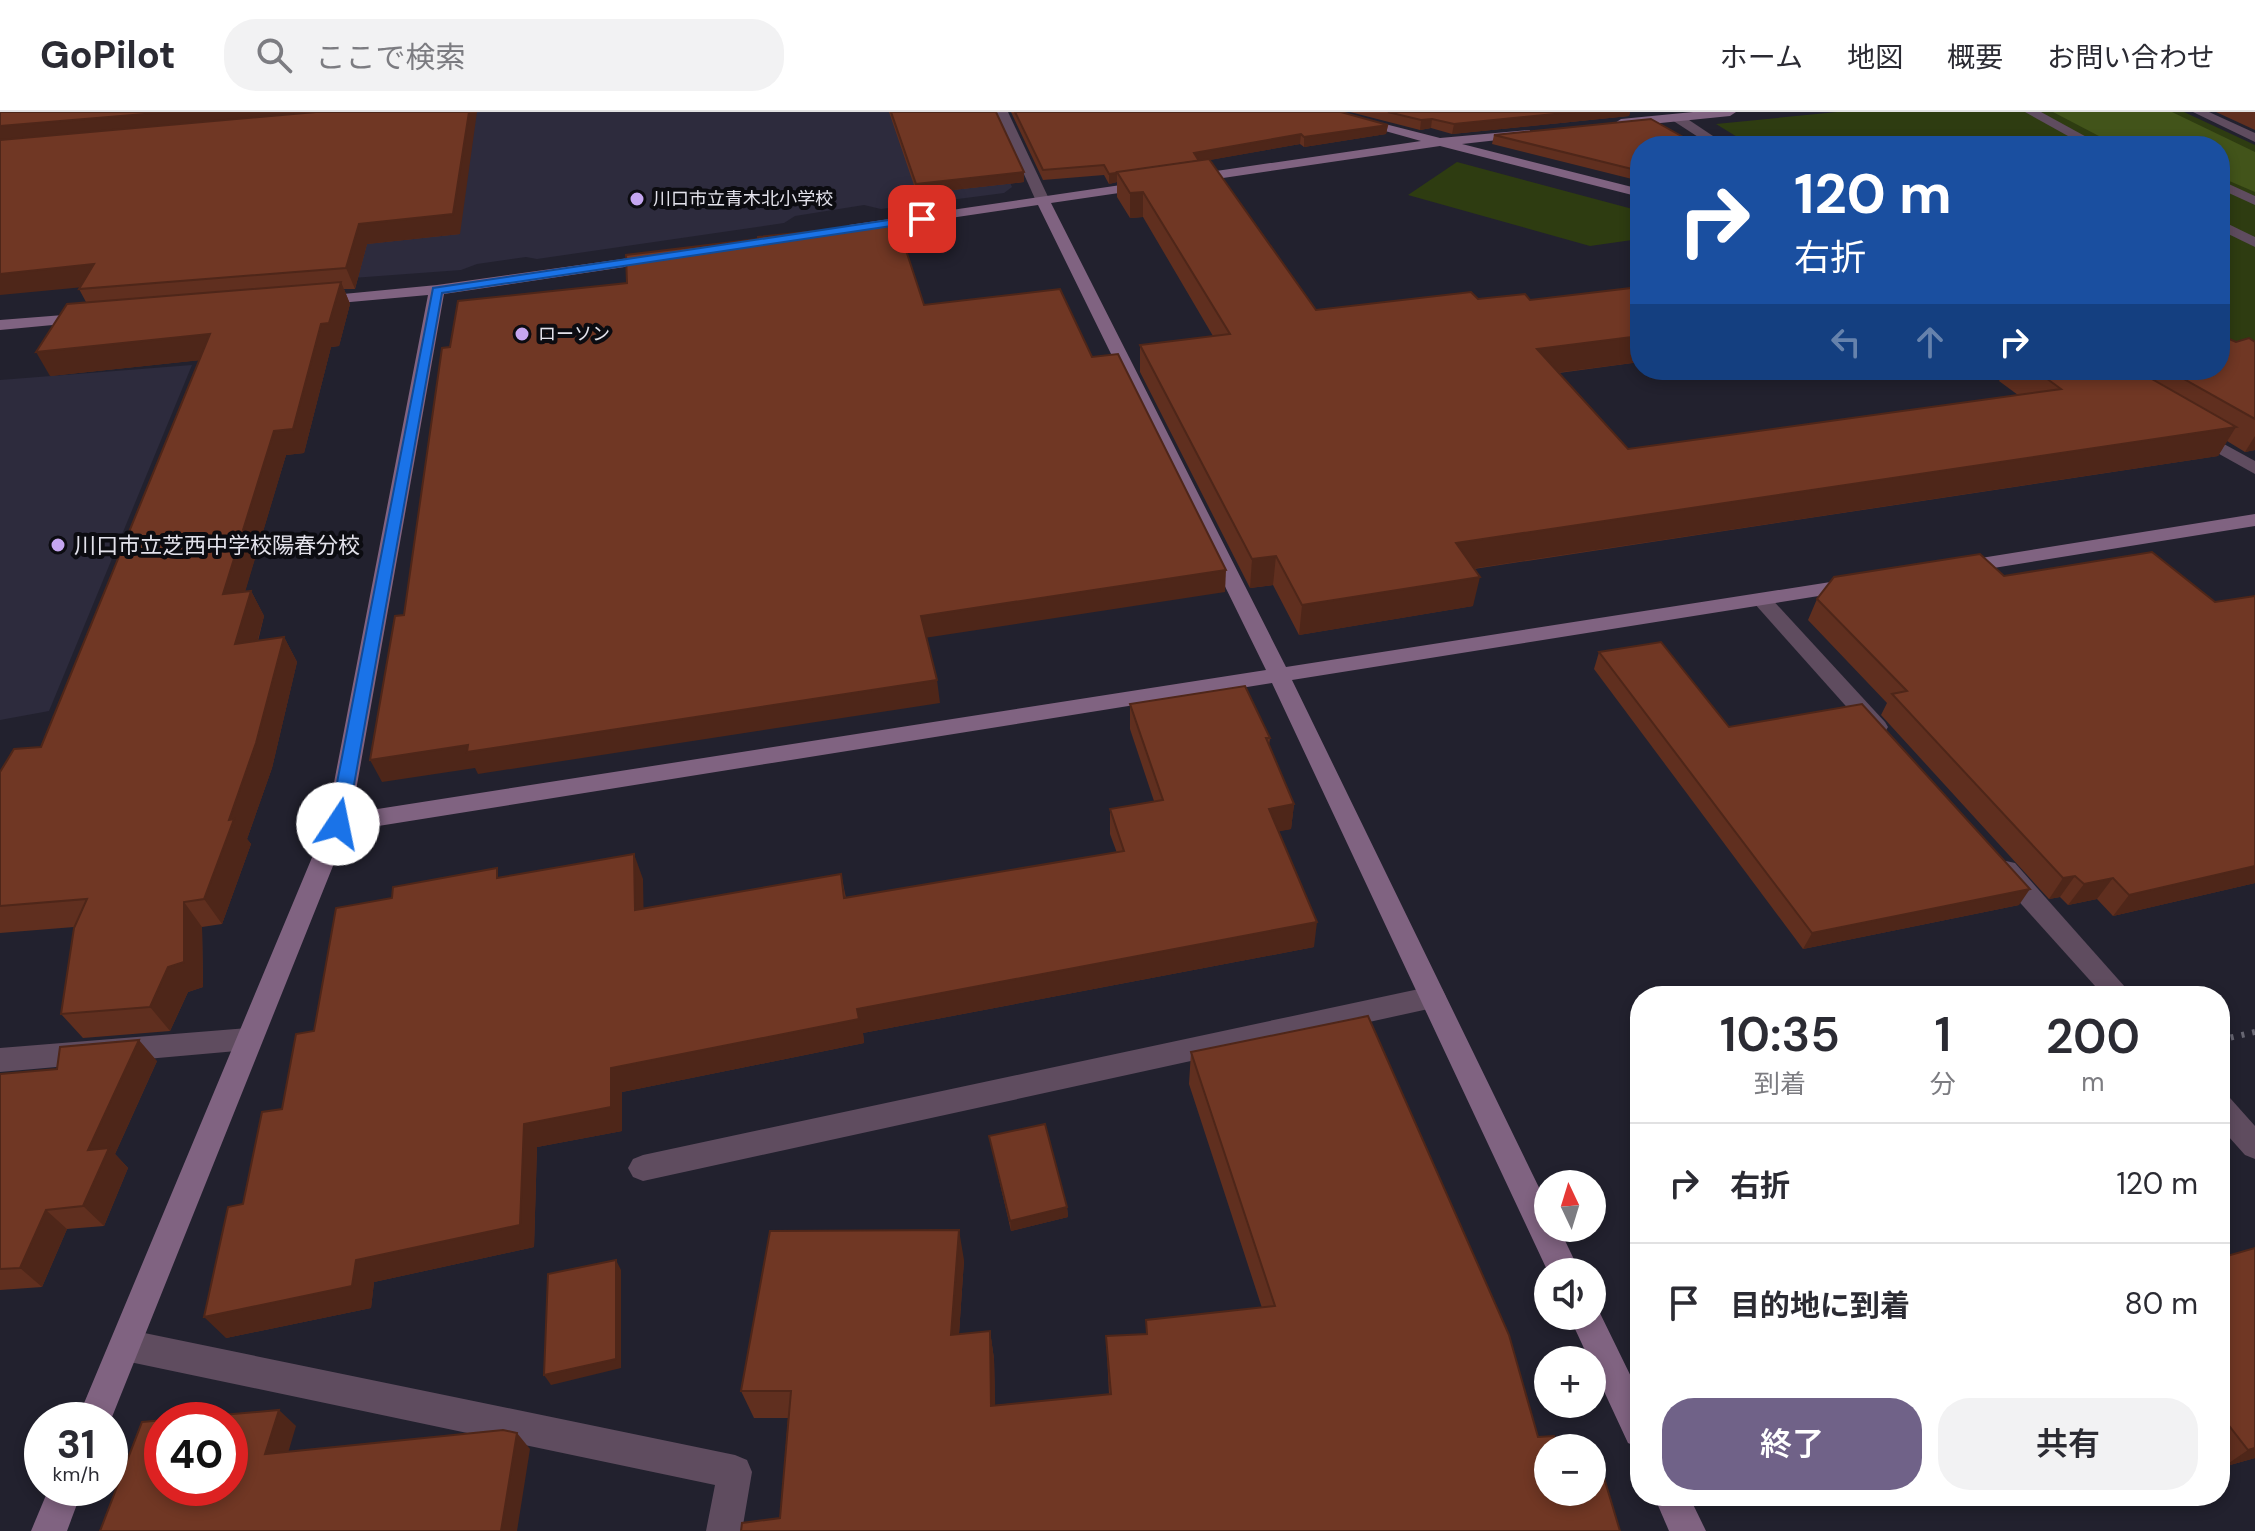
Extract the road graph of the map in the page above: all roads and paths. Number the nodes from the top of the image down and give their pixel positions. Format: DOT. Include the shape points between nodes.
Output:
graph roads {
  1 [pos="1002,112"];
  2 [pos="1323,112"];
  3 [pos="1730,112"];
  4 [pos="2031,112"];
  5 [pos="2199,112"];
  6 [pos="1672,115"];
  7 [pos="1605,125"];
  8 [pos="1545,131"];
  9 [pos="1705,136"];
  10 [pos="2077,136"];
  11 [pos="2255,138"];
  12 [pos="1440,142"];
  13 [pos="2230,189"];
  14 [pos="1630,190"];
  15 [pos="1043,201"];
  16 [pos="2255,201"];
  17 [pos="2230,229"];
  18 [pos="841,231"];
  19 [pos="2255,243"];
  20 [pos="670,256"];
  21 [pos="437,290"];
  22 [pos="296,302"];
  23 [pos="110,316"];
  24 [pos="0,325"];
  25 [pos="2178,423"];
  26 [pos="2255,469"];
  27 [pos="2255,520"];
  28 [pos="1931,572"];
  29 [pos="1884,579"];
  30 [pos="1761,599"];
  31 [pos="1279,675"];
  32 [pos="1888,739"];
  33 [pos="338,824"];
  34 [pos="1993,856"];
  35 [pos="2111,986"];
  36 [pos="1433,997"];
  37 [pos="2255,1032"];
  38 [pos="2230,1038"];
  39 [pos="248,1039"];
  40 [pos="0,1060"];
  41 [pos="2230,1118"];
  42 [pos="2255,1146"];
  43 [pos="643,1168"];
  44 [pos="1557,1258"];
  45 [pos="1592,1330"];
  46 [pos="125,1345"];
  47 [pos="101,1402"];
  48 [pos="1630,1410"];
  49 [pos="59,1506"];
  50 [pos="1676,1506"];
  51 [pos="49,1531"];
  52 [pos="724,1531"];
  53 [pos="1688,1531"];
  1 -- 15 [label="street"];
  2 -- 12 [label="street"];
  3 -- 6 [label="street"];
  4 -- 10 [label="street"];
  5 -- 11 [label="street"];
  6 -- 7 [label="street"];
  6 -- 9 [label="street"];
  8 -- 12 [label="street"];
  12 -- 14 [label="street"];
  12 -- 15 [label="street"];
  13 -- 16 [label="street"];
  15 -- 18 [label="street"];
  15 -- 31 [label="street"];
  17 -- 19 [label="street"];
  20 -- 21 [label="street"];
  21 -- 22 [label="street"];
  21 -- 33 [label="street"];
  23 -- 24 [label="street"];
  25 -- 26 [label="street"];
  27 -- 28 [label="street"];
  29 -- 30 [label="street"];
  30 -- 31 [label="street"];
  30 -- 32 [label="street"];
  31 -- 33 [label="street"];
  31 -- 36 [label="street"];
  33 -- 39 [label="street"];
  34 -- 35 [label="street"];
  36 -- 43 [label="street"];
  36 -- 44 [label="street"];
  37 -- 38 [label="path"];
  39 -- 40 [label="street"];
  39 -- 46 [label="street"];
  41 -- 42 [label="street"];
  45 -- 48 [label="street"];
  46 -- 47 [label="street"];
  46 -- 52 [label="street" via="735,1472"];
  49 -- 51 [label="street"];
  50 -- 53 [label="street"];
}
